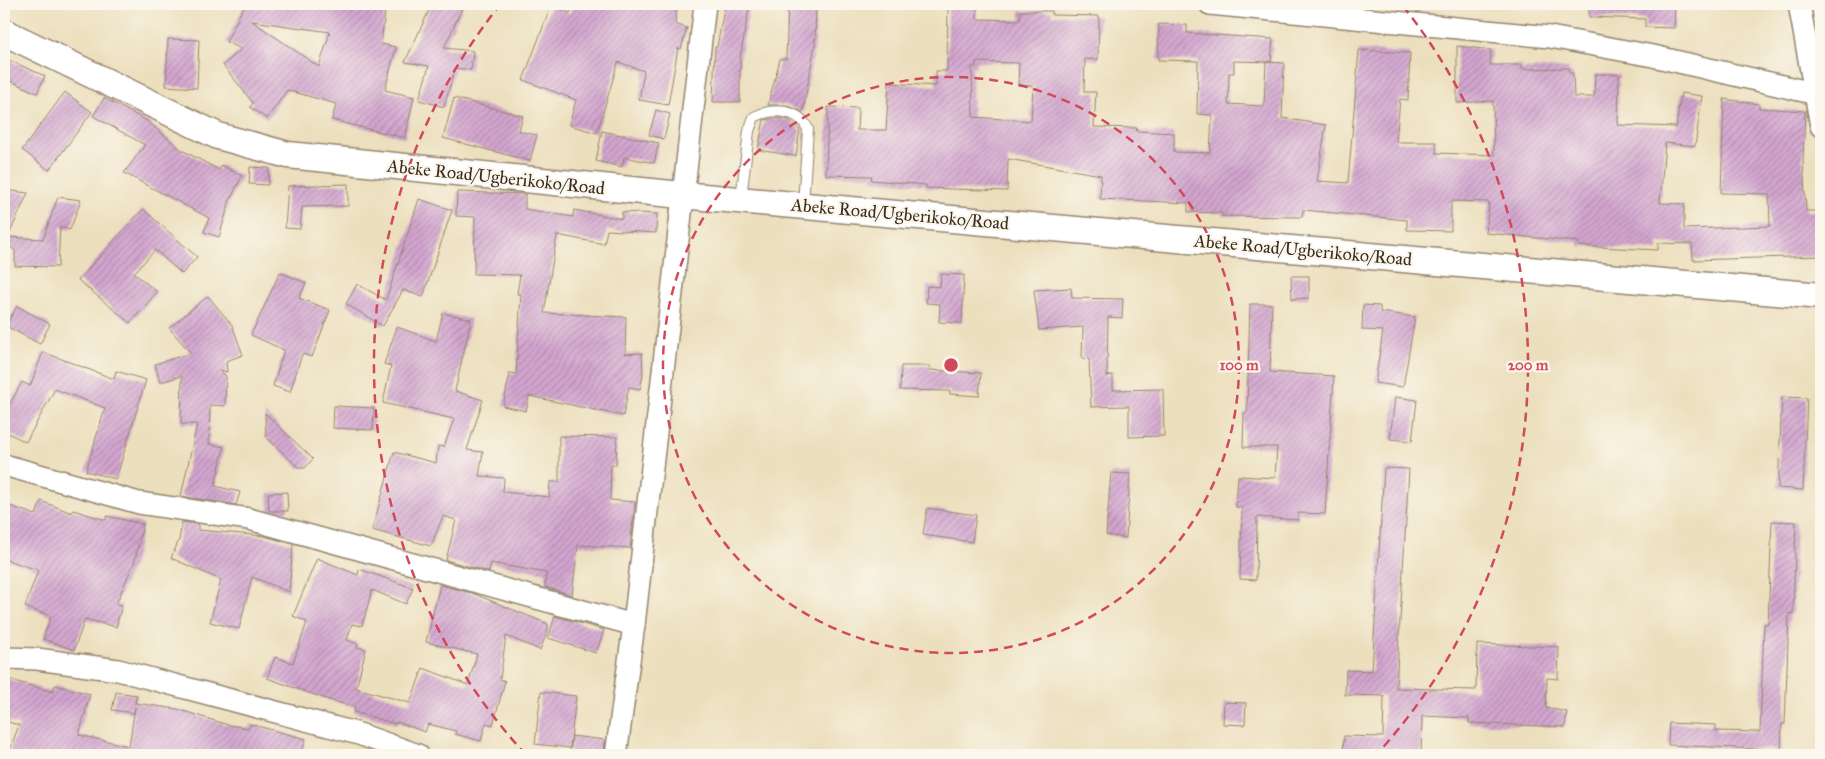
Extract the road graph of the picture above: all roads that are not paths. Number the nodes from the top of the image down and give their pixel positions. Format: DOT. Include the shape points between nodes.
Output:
graph roads {
  1 [pos="705,4"];
  2 [pos="1210,4"];
  3 [pos="1799,4"];
  4 [pos="4,32"];
  5 [pos="1818,94"];
  6 [pos="1821,126"];
  7 [pos="681,195"];
  8 [pos="740,200"];
  9 [pos="803,205"];
  10 [pos="1821,296"];
  11 [pos="4,465"];
  12 [pos="634,625"];
  13 [pos="4,658"];
  14 [pos="418,755"];
  15 [pos="616,755"];
  1 -- 7 [label="street"];
  2 -- 5 [label="street" via="1550,37 1653,56"];
  3 -- 5 [label="street"];
  4 -- 7 [label="street, Abeke Road/Ugberikoko/Road" via="218,136 288,155"];
  5 -- 6 [label="street"];
  7 -- 8 [label="street, Abeke Road/Ugberikoko/Road"];
  7 -- 12 [label="street"];
  8 -- 9 [label="street, Abeke Road/Ugberikoko/Road"];
  8 -- 9 [label="lane" via="749,131 754,117 768,111 780,111 794,114 804,121 808,129"];
  9 -- 10 [label="street, Abeke Road/Ugberikoko/Road"];
  11 -- 12 [label="street" via="139,503 249,519"];
  12 -- 15 [label="street"];
  13 -- 14 [label="street" via="118,670 359,734"];
}
